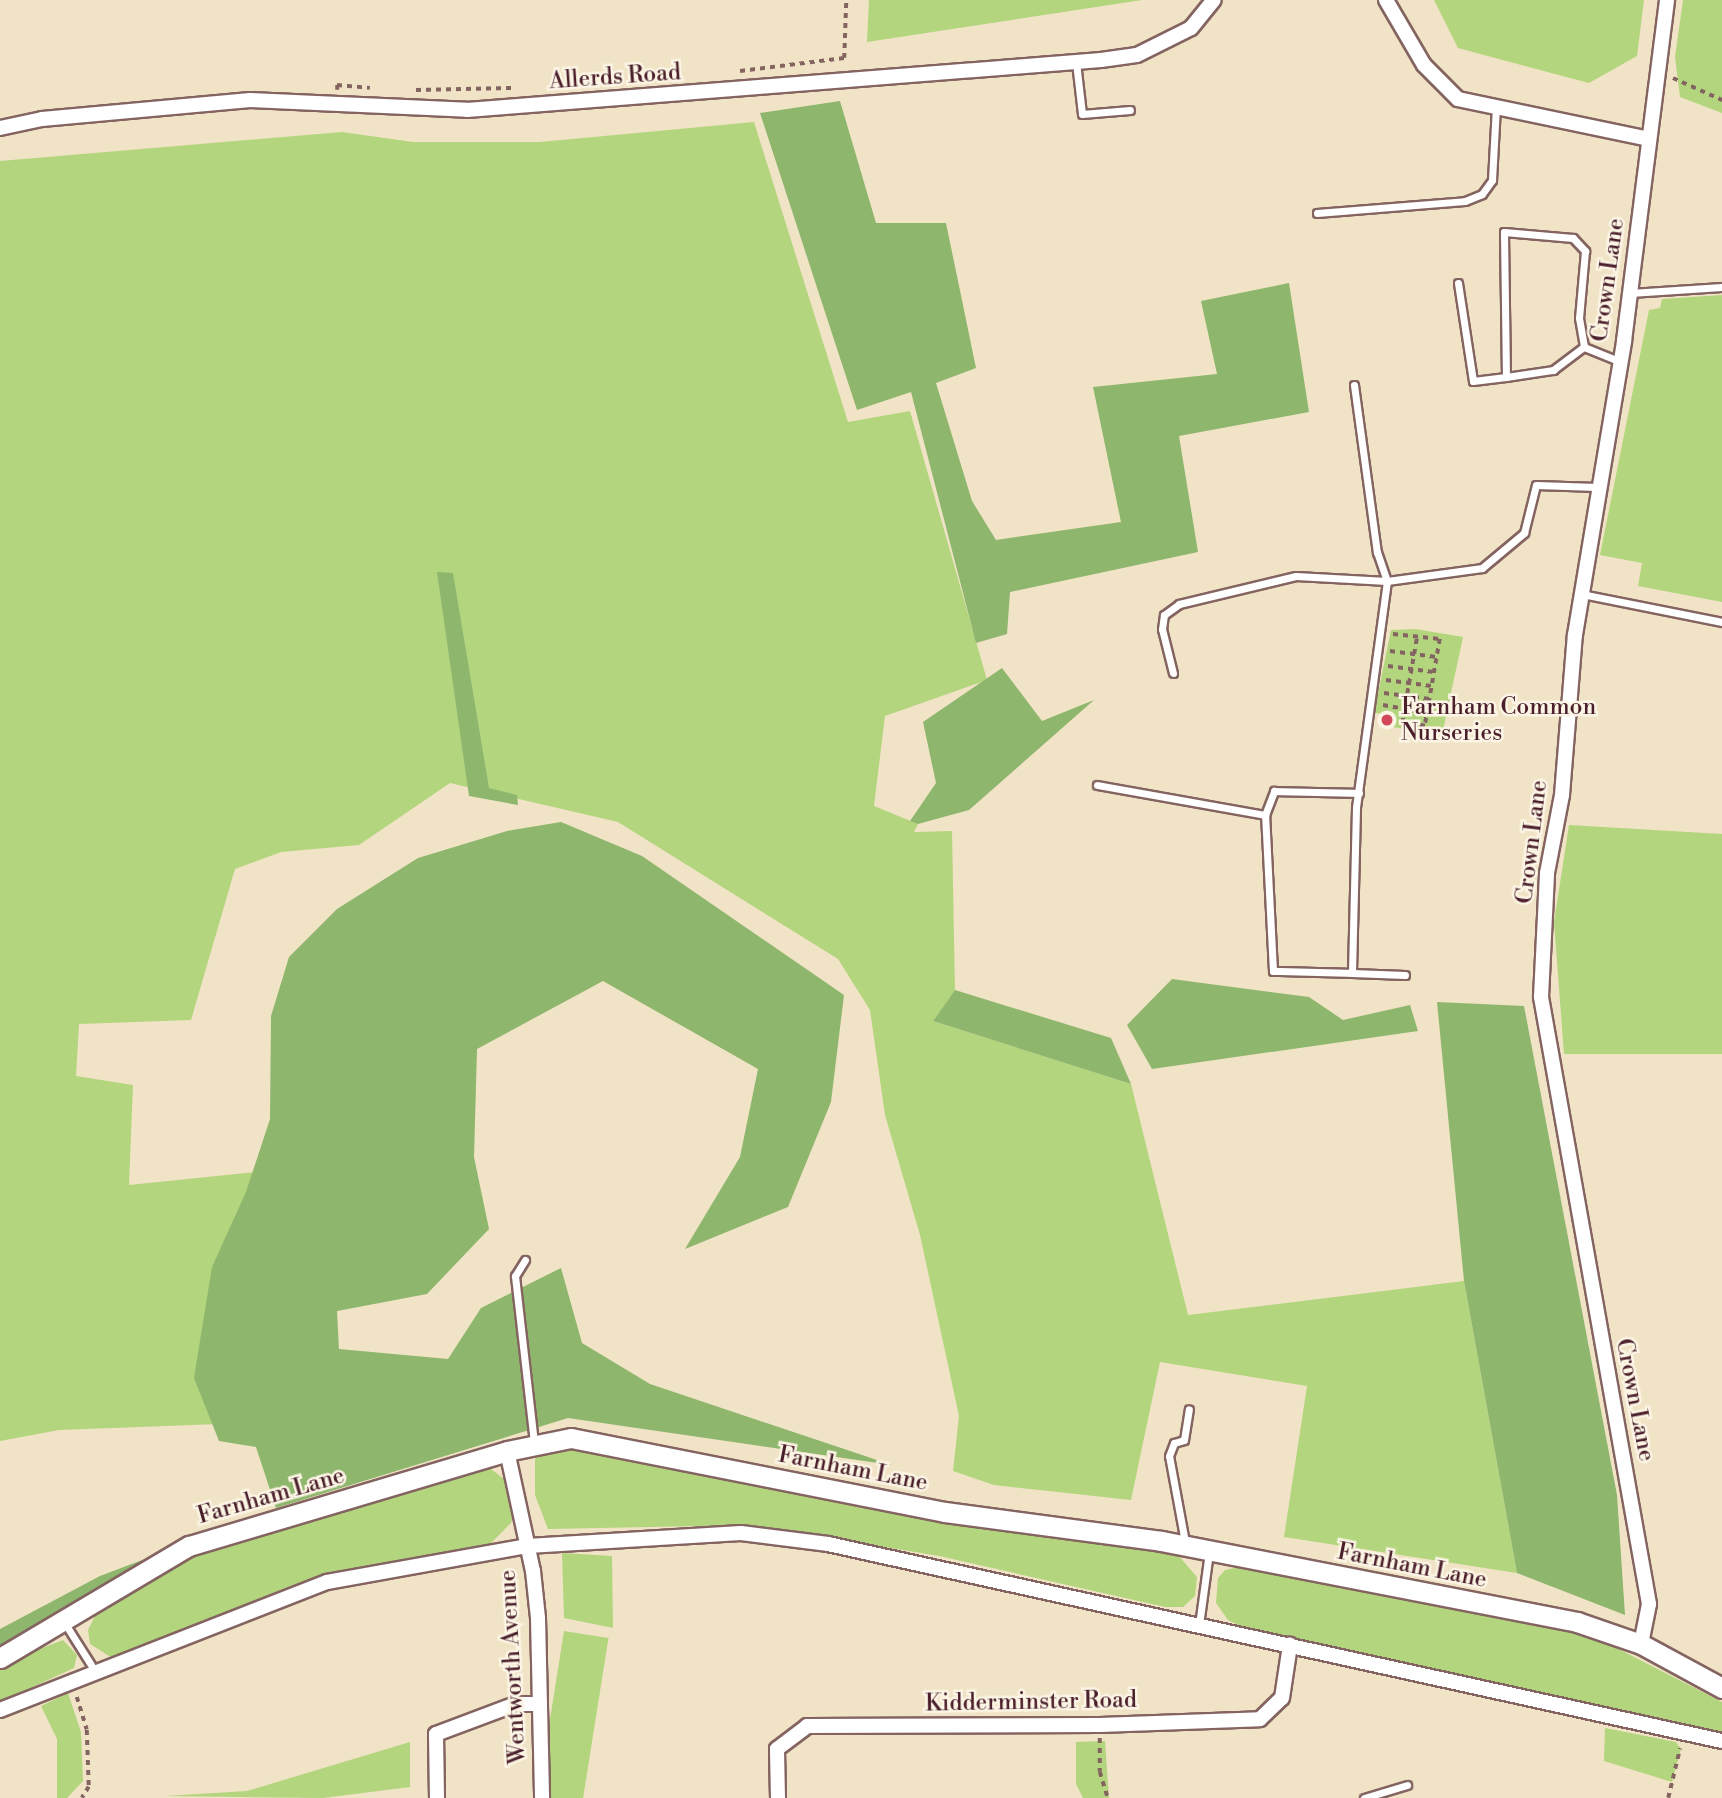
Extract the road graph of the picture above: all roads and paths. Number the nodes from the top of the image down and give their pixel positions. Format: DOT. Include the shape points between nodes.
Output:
graph roads {
  1 [pos="846,0"];
  2 [pos="1214,0"];
  3 [pos="1386,0"];
  4 [pos="1667,0"];
  5 [pos="1076,62"];
  6 [pos="1656,70"];
  7 [pos="738,71"];
  8 [pos="376,88"];
  9 [pos="522,89"];
  10 [pos="402,90"];
  11 [pos="1722,100"];
  12 [pos="338,104"];
  13 [pos="1496,107"];
  14 [pos="1130,110"];
  15 [pos="0,128"];
  16 [pos="1649,139"];
  17 [pos="1317,213"];
  18 [pos="1458,283"];
  19 [pos="1722,287"];
  20 [pos="1630,293"];
  21 [pos="1584,347"];
  22 [pos="1619,361"];
  23 [pos="1506,377"];
  24 [pos="1354,384"];
  25 [pos="1597,486"];
  26 [pos="1387,581"];
  27 [pos="1581,594"];
  28 [pos="1722,622"];
  29 [pos="1380,632"];
  30 [pos="1417,636"];
  31 [pos="1390,651"];
  32 [pos="1414,654"];
  33 [pos="1437,657"];
  34 [pos="1388,666"];
  35 [pos="1411,669"];
  36 [pos="1434,672"];
  37 [pos="1173,673"];
  38 [pos="1386,680"];
  39 [pos="1409,683"];
  40 [pos="1432,686"];
  41 [pos="1384,693"];
  42 [pos="1407,696"];
  43 [pos="1430,699"];
  44 [pos="1382,707"];
  45 [pos="1405,710"];
  46 [pos="1427,713"];
  47 [pos="1097,785"];
  48 [pos="1359,793"];
  49 [pos="1265,815"];
  50 [pos="1352,973"];
  51 [pos="1405,975"];
  52 [pos="525,1260"];
  53 [pos="1189,1409"];
  54 [pos="534,1444"];
  55 [pos="506,1451"];
  56 [pos="527,1546"];
  57 [pos="1186,1546"];
  58 [pos="1209,1552"];
  59 [pos="64,1622"];
  60 [pos="1199,1625"];
  61 [pos="1642,1644"];
  62 [pos="1290,1646"];
  63 [pos="0,1657"];
  64 [pos="95,1671"];
  65 [pos="70,1682"];
  66 [pos="1722,1688"];
  67 [pos="540,1704"];
  68 [pos="0,1710"];
  69 [pos="1100,1725"];
  70 [pos="1684,1733"];
  71 [pos="1722,1741"];
  72 [pos="1407,1785"];
  73 [pos="82,1798"];
  74 [pos="438,1798"];
  75 [pos="542,1798"];
  76 [pos="778,1798"];
  77 [pos="1108,1798"];
  78 [pos="1364,1798"];
  79 [pos="1668,1798"];
  1 -- 7 [label="path" via="844,58"];
  2 -- 5 [label="street, Allerds Road" via="1191,28 1137,55"];
  3 -- 13 [label="street" via="1424,65 1458,99"];
  4 -- 6 [label="street, Crown Lane"];
  5 -- 12 [label="street, Allerds Road" via="467,110"];
  5 -- 14 [label="lane" via="1082,114"];
  6 -- 11 [label="path"];
  6 -- 16 [label="street, Crown Lane"];
  8 -- 12 [label="path" via="337,85"];
  9 -- 10 [label="path"];
  12 -- 15 [label="street, Allerds Road" via="250,100 42,119"];
  13 -- 16 [label="street"];
  13 -- 17 [label="lane" via="1492,180 1482,194 1465,201"];
  16 -- 20 [label="street, Crown Lane"];
  18 -- 23 [label="lane" via="1474,381"];
  19 -- 20 [label="lane"];
  20 -- 22 [label="street, Crown Lane"];
  21 -- 22 [label="lane"];
  21 -- 23 [label="lane" via="1553,370"];
  21 -- 23 [label="lane" via="1579,318 1585,251 1573,238 1504,232"];
  22 -- 25 [label="street, Crown Lane"];
  24 -- 26 [label="lane" via="1377,552"];
  25 -- 26 [label="lane" via="1536,485 1524,533 1482,568"];
  25 -- 27 [label="street, Crown Lane"];
  26 -- 29 [label="lane"];
  26 -- 37 [label="lane" via="1296,576 1179,604 1164,615 1162,629"];
  27 -- 28 [label="lane"];
  27 -- 61 [label="street, Crown Lane" via="1562,795 1547,873 1541,997 1649,1604"];
  29 -- 30 [label="path"];
  29 -- 48 [label="lane"];
  30 -- 32 [label="path"];
  30 -- 33 [label="path" via="1440,639"];
  31 -- 32 [label="path"];
  32 -- 33 [label="path"];
  32 -- 35 [label="path"];
  33 -- 36 [label="path"];
  34 -- 35 [label="path"];
  35 -- 36 [label="path"];
  35 -- 39 [label="path"];
  36 -- 40 [label="path"];
  38 -- 39 [label="path"];
  39 -- 40 [label="path"];
  39 -- 42 [label="path"];
  40 -- 43 [label="path"];
  41 -- 42 [label="path"];
  42 -- 43 [label="path"];
  42 -- 45 [label="path"];
  43 -- 46 [label="path"];
  44 -- 45 [label="path"];
  45 -- 46 [label="path"];
  45 -- 46 [label="path" via="1402,723 1425,726"];
  47 -- 49 [label="lane"];
  48 -- 49 [label="lane" via="1274,791"];
  48 -- 50 [label="lane" via="1352,851"];
  49 -- 50 [label="lane" via="1272,971"];
  50 -- 51 [label="lane"];
  52 -- 54 [label="lane" via="515,1276"];
  53 -- 57 [label="lane" via="1184,1440 1174,1443 1169,1457"];
  54 -- 55 [label="street, Farnham Lane"];
  54 -- 57 [label="street, Farnham Lane" via="596,1439 945,1513"];
  55 -- 56 [label="street, Wentworth Avenue"];
  55 -- 59 [label="street, Farnham Lane" via="189,1546"];
  56 -- 60 [label="street" via="741,1533 828,1544"];
  56 -- 64 [label="street" via="327,1582"];
  56 -- 67 [label="street, Wentworth Avenue" via="538,1618"];
  57 -- 58 [label="street, Farnham Lane"];
  58 -- 60 [label="lane"];
  58 -- 61 [label="street, Farnham Lane" via="1577,1622"];
  59 -- 63 [label="street, Farnham Lane"];
  59 -- 64 [label="lane"];
  60 -- 62 [label="street"];
  61 -- 66 [label="street, Farnham Lane"];
  62 -- 69 [label="street, Kidderminster Road" via="1282,1698 1260,1719"];
  62 -- 70 [label="street"];
  64 -- 65 [label="street"];
  65 -- 68 [label="street"];
  65 -- 73 [label="path" via="87,1730 89,1787"];
  67 -- 74 [label="street" via="516,1704 436,1734"];
  67 -- 75 [label="street, Wentworth Avenue"];
  69 -- 76 [label="street, Kidderminster Road" via="807,1726 776,1749"];
  69 -- 77 [label="path" via="1100,1772"];
  70 -- 71 [label="street"];
  70 -- 79 [label="path"];
  72 -- 78 [label="lane"];
}
